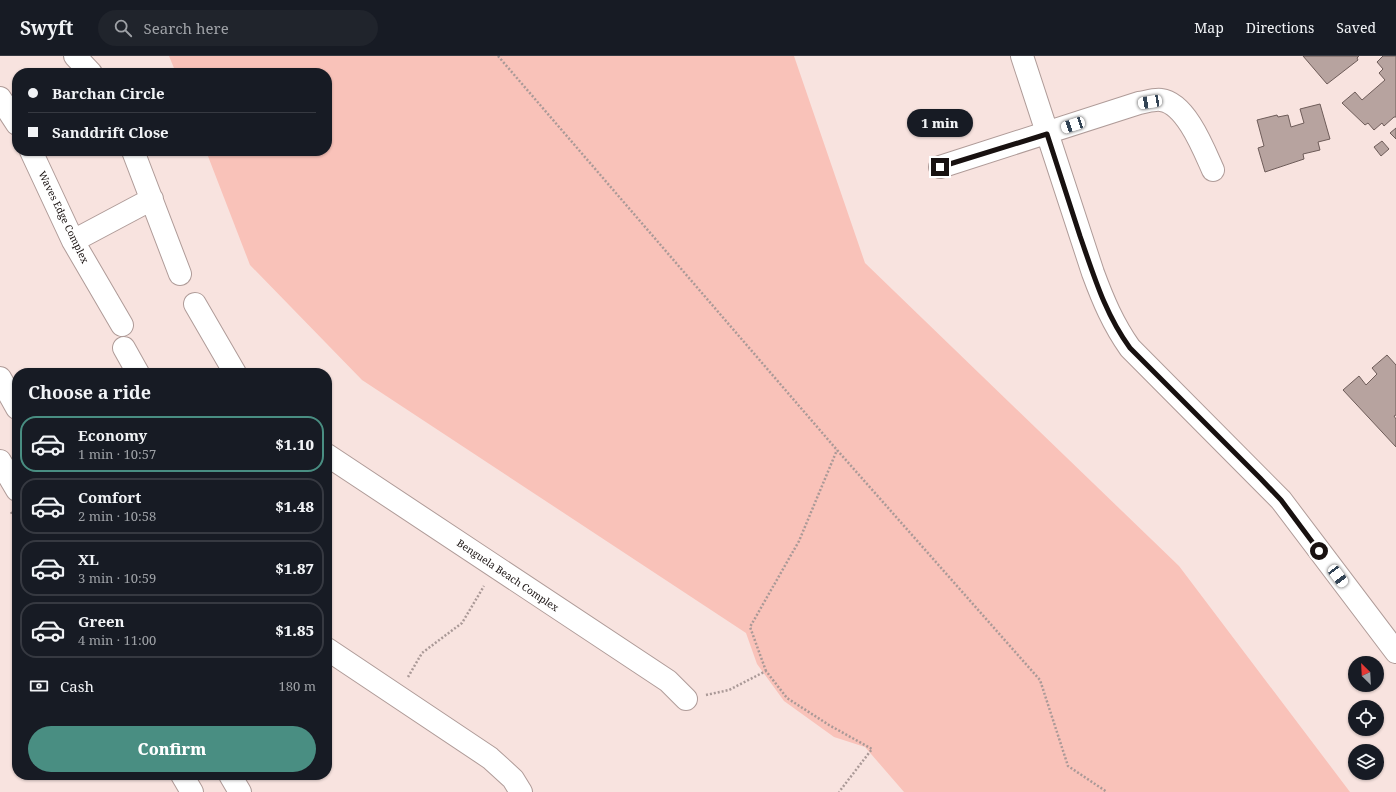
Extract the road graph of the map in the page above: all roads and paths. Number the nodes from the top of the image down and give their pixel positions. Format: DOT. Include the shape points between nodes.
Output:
graph roads {
  1 [pos="75,56"];
  2 [pos="498,56"];
  3 [pos="1022,56"];
  4 [pos="86,68"];
  5 [pos="0,98"];
  6 [pos="12,116"];
  7 [pos="1047,134"];
  8 [pos="33,156"];
  9 [pos="135,156"];
  10 [pos="940,167"];
  11 [pos="1213,170"];
  12 [pos="152,199"];
  13 [pos="73,241"];
  14 [pos="180,274"];
  15 [pos="194,304"];
  16 [pos="122,325"];
  17 [pos="124,348"];
  18 [pos="135,368"];
  19 [pos="232,368"];
  20 [pos="0,378"];
  21 [pos="12,399"];
  22 [pos="837,450"];
  23 [pos="332,458"];
  24 [pos="0,461"];
  25 [pos="12,481"];
  26 [pos="496,567"];
  27 [pos="332,652"];
  28 [pos="1396,652"];
  29 [pos="766,670"];
  30 [pos="397,696"];
  31 [pos="686,699"];
  32 [pos="185,780"];
  33 [pos="233,780"];
  34 [pos="192,792"];
  35 [pos="240,792"];
  36 [pos="520,792"];
  37 [pos="839,792"];
  38 [pos="1107,792"];
  1 -- 4 [label="street"];
  2 -- 22 [label="path"];
  3 -- 7 [label="street"];
  5 -- 6 [label="street"];
  7 -- 10 [label="street"];
  7 -- 11 [label="street" via="1139,103 1161,100 1170,103 1183,114"];
  7 -- 28 [label="street" via="1095,280 1117,330 1130,348 1281,500"];
  8 -- 13 [label="street, Waves Edge Complex"];
  9 -- 12 [label="street"];
  12 -- 13 [label="street"];
  12 -- 14 [label="street"];
  13 -- 16 [label="street, Waves Edge Complex"];
  15 -- 19 [label="street"];
  17 -- 18 [label="street"];
  20 -- 21 [label="street"];
  22 -- 29 [label="path" via="799,541 750,627"];
  22 -- 38 [label="path" via="1040,680 1068,766"];
  23 -- 26 [label="street, Benguela Beach Complex"];
  24 -- 25 [label="street"];
  26 -- 30 [label="path" via="462,623 422,653"];
  26 -- 31 [label="street, Benguela Beach Complex" via="668,681"];
  27 -- 30 [label="street"];
  29 -- 31 [label="path" via="729,690"];
  29 -- 37 [label="path" via="787,698 872,749"];
  30 -- 36 [label="street" via="502,767"];
  32 -- 34 [label="street"];
  33 -- 35 [label="street"];
}
